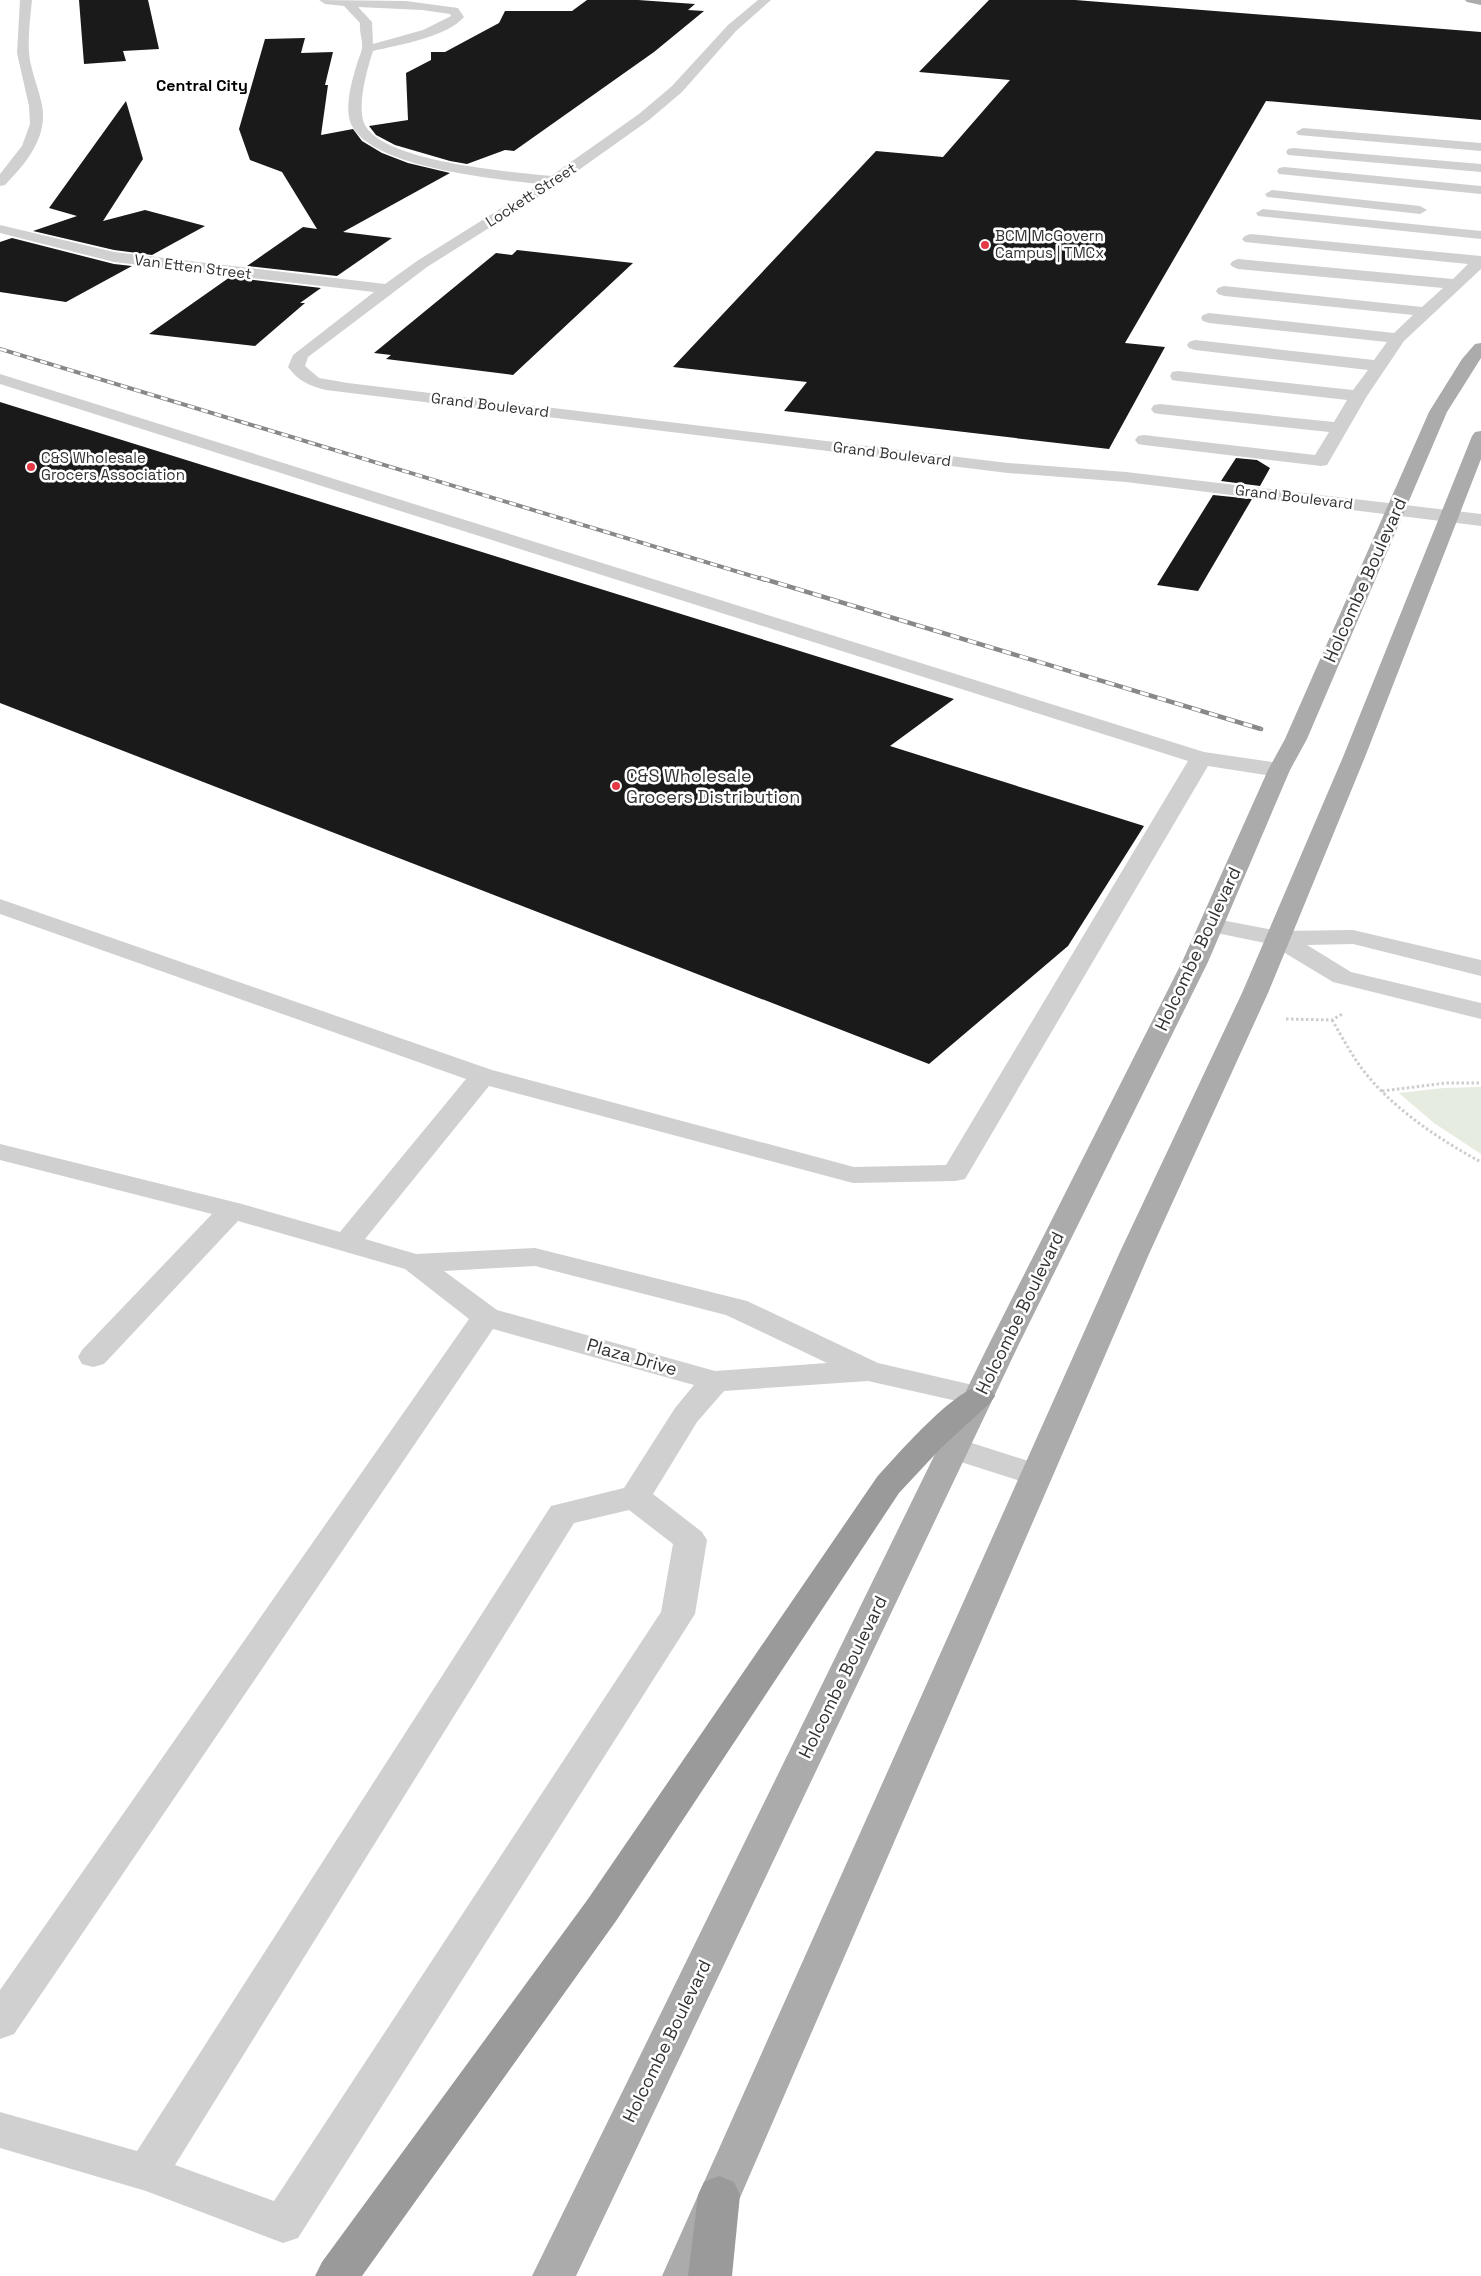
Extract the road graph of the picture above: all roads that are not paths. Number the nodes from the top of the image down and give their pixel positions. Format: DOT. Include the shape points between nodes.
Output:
graph roads {
  1 [pos="26,0"];
  2 [pos="325,0"];
  3 [pos="765,0"];
  4 [pos="1471,0"];
  5 [pos="1481,1"];
  6 [pos="349,4"];
  7 [pos="368,49"];
  8 [pos="1303,132"];
  9 [pos="1481,147"];
  10 [pos="1293,152"];
  11 [pos="1481,168"];
  12 [pos="1284,171"];
  13 [pos="554,181"];
  14 [pos="0,182"];
  15 [pos="1481,190"];
  16 [pos="1272,194"];
  17 [pos="1431,211"];
  18 [pos="1263,213"];
  19 [pos="0,229"];
  20 [pos="1481,235"];
  21 [pos="1250,239"];
  22 [pos="1238,264"];
  23 [pos="1456,284"];
  24 [pos="388,289"];
  25 [pos="1224,291"];
  26 [pos="1426,312"];
  27 [pos="1210,318"];
  28 [pos="1398,338"];
  29 [pos="1195,345"];
  30 [pos="1481,348"];
  31 [pos="1379,366"];
  32 [pos="1178,376"];
  33 [pos="304,378"];
  34 [pos="0,379"];
  35 [pos="1358,396"];
  36 [pos="1160,409"];
  37 [pos="1340,428"];
  38 [pos="1481,436"];
  39 [pos="1144,440"];
  40 [pos="1396,509"];
  41 [pos="1449,516"];
  42 [pos="1481,520"];
  43 [pos="1201,758"];
  44 [pos="1279,770"];
  45 [pos="0,906"];
  46 [pos="1211,925"];
  47 [pos="1278,938"];
  48 [pos="1481,968"];
  49 [pos="1481,1011"];
  50 [pos="483,1076"];
  51 [pos="0,1152"];
  52 [pos="232,1210"];
  53 [pos="346,1242"];
  54 [pos="415,1262"];
  55 [pos="486,1317"];
  56 [pos="93,1357"];
  57 [pos="869,1371"];
  58 [pos="715,1381"];
  59 [pos="979,1396"];
  60 [pos="942,1444"];
  61 [pos="1036,1476"];
  62 [pos="635,1497"];
  63 [pos="0,2022"];
  64 [pos="0,2130"];
  65 [pos="147,2173"];
  66 [pos="720,2196"];
  67 [pos="337,2276"];
  68 [pos="554,2276"];
  69 [pos="684,2276"];
  70 [pos="710,2276"];
  1 -- 14 [label="street" via="22,38 24,62 36,111 36,130 29,146"];
  2 -- 6 [label="street"];
  3 -- 13 [label="street, Lockett Street" via="732,28 677,89 616,138"];
  4 -- 5 [label="main road"];
  6 -- 7 [label="street" via="366,22"];
  6 -- 7 [label="street" via="434,6 454,11 458,17 451,23"];
  7 -- 13 [label="street" via="361,64 356,114 358,125 369,139 427,162"];
  8 -- 9 [label="street"];
  10 -- 11 [label="street"];
  12 -- 15 [label="street"];
  13 -- 24 [label="street, Lockett Street"];
  16 -- 17 [label="street"];
  18 -- 20 [label="street"];
  19 -- 24 [label="street, Van Etten Street" via="44,242 123,258"];
  21 -- 23 [label="street" via="1481,261"];
  22 -- 23 [label="street"];
  23 -- 26 [label="street"];
  24 -- 33 [label="street, Lockett Street" via="301,355 296,367"];
  25 -- 26 [label="street"];
  26 -- 28 [label="street"];
  27 -- 28 [label="street"];
  28 -- 31 [label="street"];
  29 -- 31 [label="street"];
  30 -- 40 [label="main road, Holcombe Boulevard" via="1438,412"];
  31 -- 35 [label="street"];
  32 -- 35 [label="street"];
  33 -- 40 [label="street, Grand Boulevard" via="319,384 405,395 998,466 1126,477"];
  34 -- 43 [label="street"];
  35 -- 37 [label="street"];
  36 -- 37 [label="street"];
  37 -- 39 [label="street" via="1321,461"];
  38 -- 41 [label="main road"];
  40 -- 41 [label="street, Grand Boulevard"];
  40 -- 44 [label="main road, Holcombe Boulevard" via="1296,739"];
  41 -- 42 [label="street, Grand Boulevard"];
  41 -- 47 [label="main road"];
  43 -- 44 [label="street"];
  43 -- 50 [label="street" via="954,1173 853,1175"];
  44 -- 46 [label="main road, Holcombe Boulevard"];
  45 -- 50 [label="street"];
  46 -- 47 [label="street"];
  46 -- 59 [label="main road, Holcombe Boulevard"];
  47 -- 48 [label="street" via="1353,937"];
  47 -- 49 [label="street" via="1342,977"];
  47 -- 61 [label="main road"];
  50 -- 53 [label="street"];
  51 -- 52 [label="street, Plaza Drive"];
  52 -- 53 [label="street, Plaza Drive"];
  52 -- 56 [label="street"];
  53 -- 54 [label="street, Plaza Drive"];
  54 -- 55 [label="street, Plaza Drive"];
  54 -- 57 [label="street, Plaza Drive" via="535,1257 736,1308"];
  55 -- 58 [label="street, Plaza Drive"];
  55 -- 63 [label="street"];
  57 -- 58 [label="street, Plaza Drive"];
  57 -- 59 [label="street, Plaza Drive"];
  58 -- 62 [label="street" via="686,1415"];
  59 -- 60 [label="main road, Holcombe Boulevard"];
  60 -- 61 [label="street"];
  60 -- 67 [label="highway" via="888,1485 602,1910"];
  60 -- 68 [label="main road, Holcombe Boulevard"];
  61 -- 66 [label="main road"];
  62 -- 65 [label="street" via="563,1514"];
  62 -- 65 [label="street" via="690,1540 678,1614 283,2224"];
  64 -- 65 [label="street"];
  66 -- 69 [label="main road"];
  66 -- 70 [label="highway"];
}
